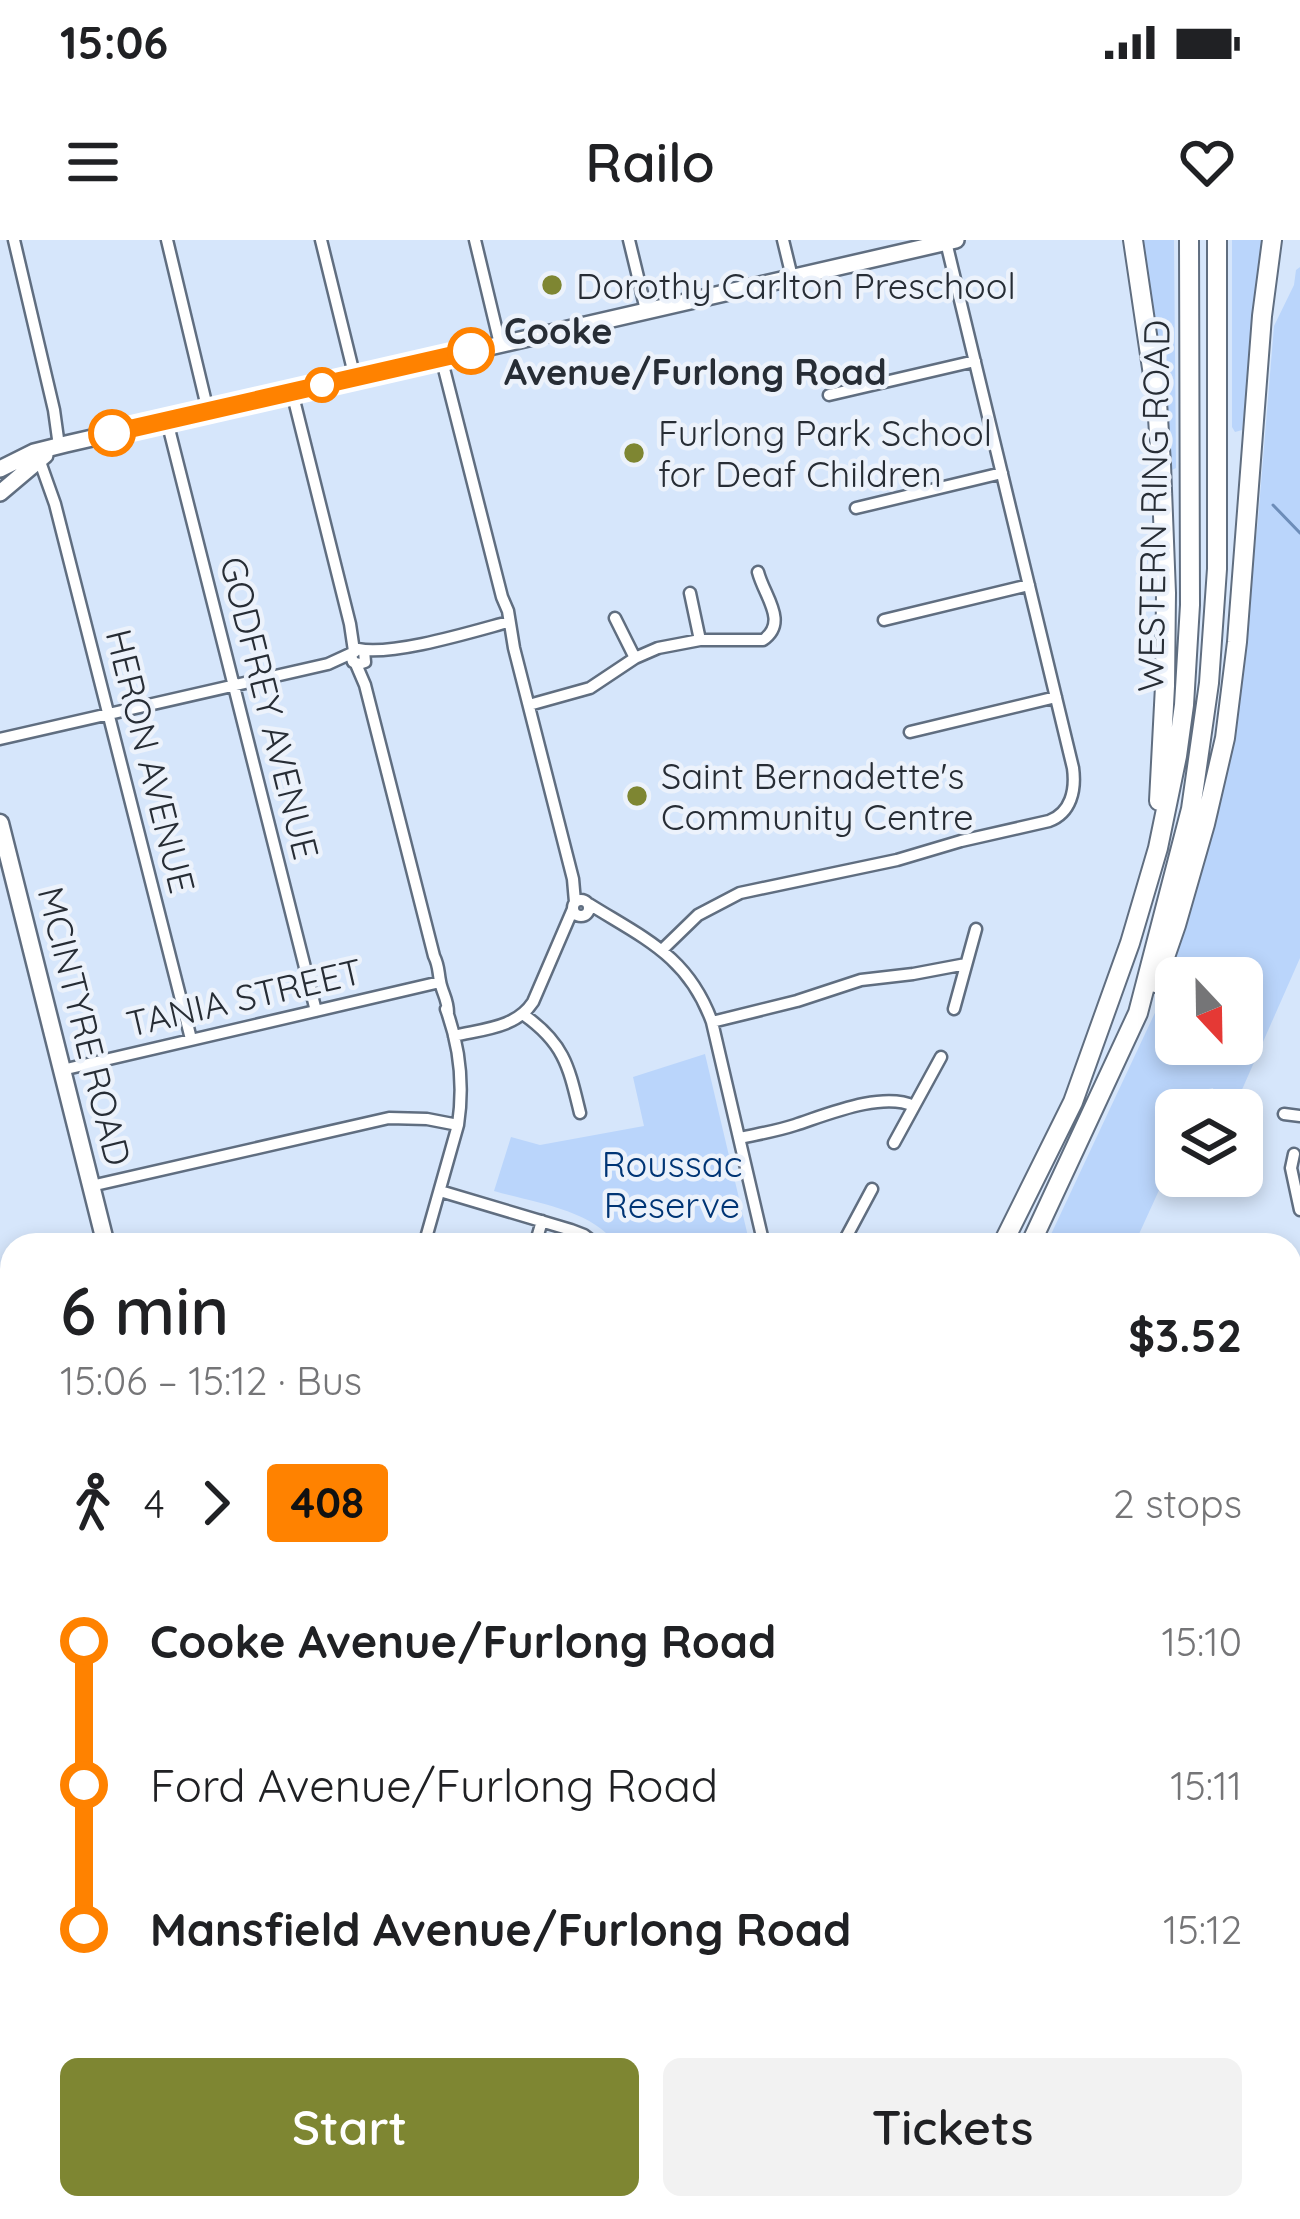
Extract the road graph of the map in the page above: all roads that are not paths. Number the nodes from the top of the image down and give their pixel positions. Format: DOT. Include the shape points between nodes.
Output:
graph roads {
  1 [pos="14,240"];
  2 [pos="167,240"];
  3 [pos="321,240"];
  4 [pos="475,240"];
  5 [pos="629,240"];
  6 [pos="783,240"];
  7 [pos="1121,240"];
  8 [pos="1133,240"];
  9 [pos="1189,240"];
  10 [pos="1217,240"];
  11 [pos="951,241"];
  12 [pos="1272,241"];
  13 [pos="792,277"];
  14 [pos="646,310"];
  15 [pos="500,344"];
  16 [pos="1149,355"];
  17 [pos="441,357"];
  18 [pos="975,361"];
  19 [pos="355,378"];
  20 [pos="292,392"];
  21 [pos="829,395"];
  22 [pos="208,411"];
  23 [pos="166,421"];
  24 [pos="32,458"];
  25 [pos="1002,473"];
  26 [pos="0,493"];
  27 [pos="856,508"];
  28 [pos="758,572"];
  29 [pos="1029,585"];
  30 [pos="689,593"];
  31 [pos="614,618"];
  32 [pos="884,620"];
  33 [pos="505,623"];
  34 [pos="700,640"];
  35 [pos="359,657"];
  36 [pos="635,658"];
  37 [pos="233,686"];
  38 [pos="1056,698"];
  39 [pos="529,705"];
  40 [pos="109,714"];
  41 [pos="910,733"];
  42 [pos="0,739"];
  43 [pos="0,824"];
  44 [pos="1158,848"];
  45 [pos="8,881"];
  46 [pos="581,908"];
  47 [pos="976,929"];
  48 [pos="663,950"];
  49 [pos="967,964"];
  50 [pos="437,983"];
  51 [pos="954,1009"];
  52 [pos="316,1011"];
  53 [pos="1138,1012"];
  54 [pos="524,1016"];
  55 [pos="712,1022"];
  56 [pos="454,1036"];
  57 [pos="191,1040"];
  58 [pos="941,1057"];
  59 [pos="62,1070"];
  60 [pos="914,1106"];
  61 [pos="580,1113"];
  62 [pos="1284,1114"];
  63 [pos="1300,1114"];
  64 [pos="458,1125"];
  65 [pos="740,1138"];
  66 [pos="894,1143"];
  67 [pos="1294,1152"];
  68 [pos="91,1186"];
  69 [pos="872,1189"];
  70 [pos="440,1191"];
  71 [pos="1300,1210"];
  72 [pos="542,1221"];
  73 [pos="103,1233"];
  74 [pos="428,1233"];
  75 [pos="539,1233"];
  76 [pos="578,1233"];
  77 [pos="761,1233"];
  78 [pos="848,1233"];
  79 [pos="1009,1233"];
  80 [pos="1036,1233"];
  1 -- 24 [label="street, HERON AVENUE" via="54,410"];
  2 -- 22 [label="street"];
  3 -- 19 [label="street"];
  4 -- 15 [label="street"];
  5 -- 14 [label="street"];
  6 -- 13 [label="street"];
  7 -- 16 [label="highway"];
  8 -- 16 [label="highway"];
  9 -- 44 [label="highway, WESTERN RING ROAD" via="1190,604 1184,705"];
  10 -- 53 [label="highway, WESTERN RING ROAD" via="1209,683 1191,809"];
  11 -- 13 [label="street"];
  11 -- 18 [label="street"];
  12 -- 53 [label="highway" via="1225,738 1177,926"];
  13 -- 14 [label="street"];
  14 -- 15 [label="street"];
  15 -- 17 [label="street"];
  16 -- 44 [label="highway" via="1166,593"];
  17 -- 19 [label="street"];
  17 -- 33 [label="street"];
  18 -- 21 [label="street"];
  18 -- 25 [label="street"];
  19 -- 20 [label="street"];
  20 -- 22 [label="street"];
  20 -- 35 [label="street"];
  22 -- 23 [label="street"];
  23 -- 24 [label="street"];
  23 -- 37 [label="street, GODFREY AVENUE"];
  24 -- 26 [label="street"];
  24 -- 40 [label="street, HERON AVENUE" via="53,497"];
  25 -- 27 [label="street"];
  25 -- 29 [label="street"];
  28 -- 34 [label="street" via="775,612 772,635"];
  29 -- 32 [label="street"];
  29 -- 38 [label="street"];
  30 -- 34 [label="street"];
  31 -- 36 [label="street"];
  33 -- 35 [label="street"];
  33 -- 39 [label="street"];
  34 -- 36 [label="street"];
  35 -- 37 [label="street"];
  35 -- 50 [label="street"];
  36 -- 39 [label="street" via="590,688"];
  37 -- 40 [label="street"];
  37 -- 52 [label="street, GODFREY AVENUE"];
  38 -- 41 [label="street"];
  38 -- 48 [label="street" via="1074,778 1069,804 1055,819 740,893 698,915"];
  39 -- 46 [label="street"];
  40 -- 42 [label="street"];
  40 -- 57 [label="street, HERON AVENUE"];
  43 -- 45 [label="main road, MCINTYRE ROAD"];
  44 -- 79 [label="highway, WESTERN RING ROAD" via="1073,1102"];
  45 -- 59 [label="main road, MCINTYRE ROAD"];
  46 -- 48 [label="street"];
  46 -- 54 [label="street"];
  47 -- 49 [label="street"];
  48 -- 55 [label="street" via="694,984"];
  49 -- 51 [label="street"];
  49 -- 55 [label="street" via="861,980"];
  50 -- 52 [label="street, TANIA STREET"];
  50 -- 56 [label="street"];
  52 -- 57 [label="street, TANIA STREET"];
  53 -- 80 [label="highway, WESTERN RING ROAD"];
  54 -- 56 [label="street"];
  54 -- 61 [label="street" via="561,1050"];
  55 -- 65 [label="street"];
  56 -- 64 [label="street"];
  57 -- 59 [label="street, TANIA STREET"];
  58 -- 60 [label="street"];
  59 -- 68 [label="main road, MCINTYRE ROAD"];
  60 -- 65 [label="street" via="838,1109"];
  60 -- 66 [label="street"];
  62 -- 63 [label="street"];
  64 -- 68 [label="street" via="389,1118"];
  64 -- 70 [label="street"];
  65 -- 77 [label="street"];
  67 -- 71 [label="street"];
  68 -- 73 [label="main road, MCINTYRE ROAD"];
  69 -- 78 [label="street"];
  70 -- 72 [label="street"];
  70 -- 74 [label="street"];
  72 -- 75 [label="street"];
  72 -- 76 [label="street"];
}
